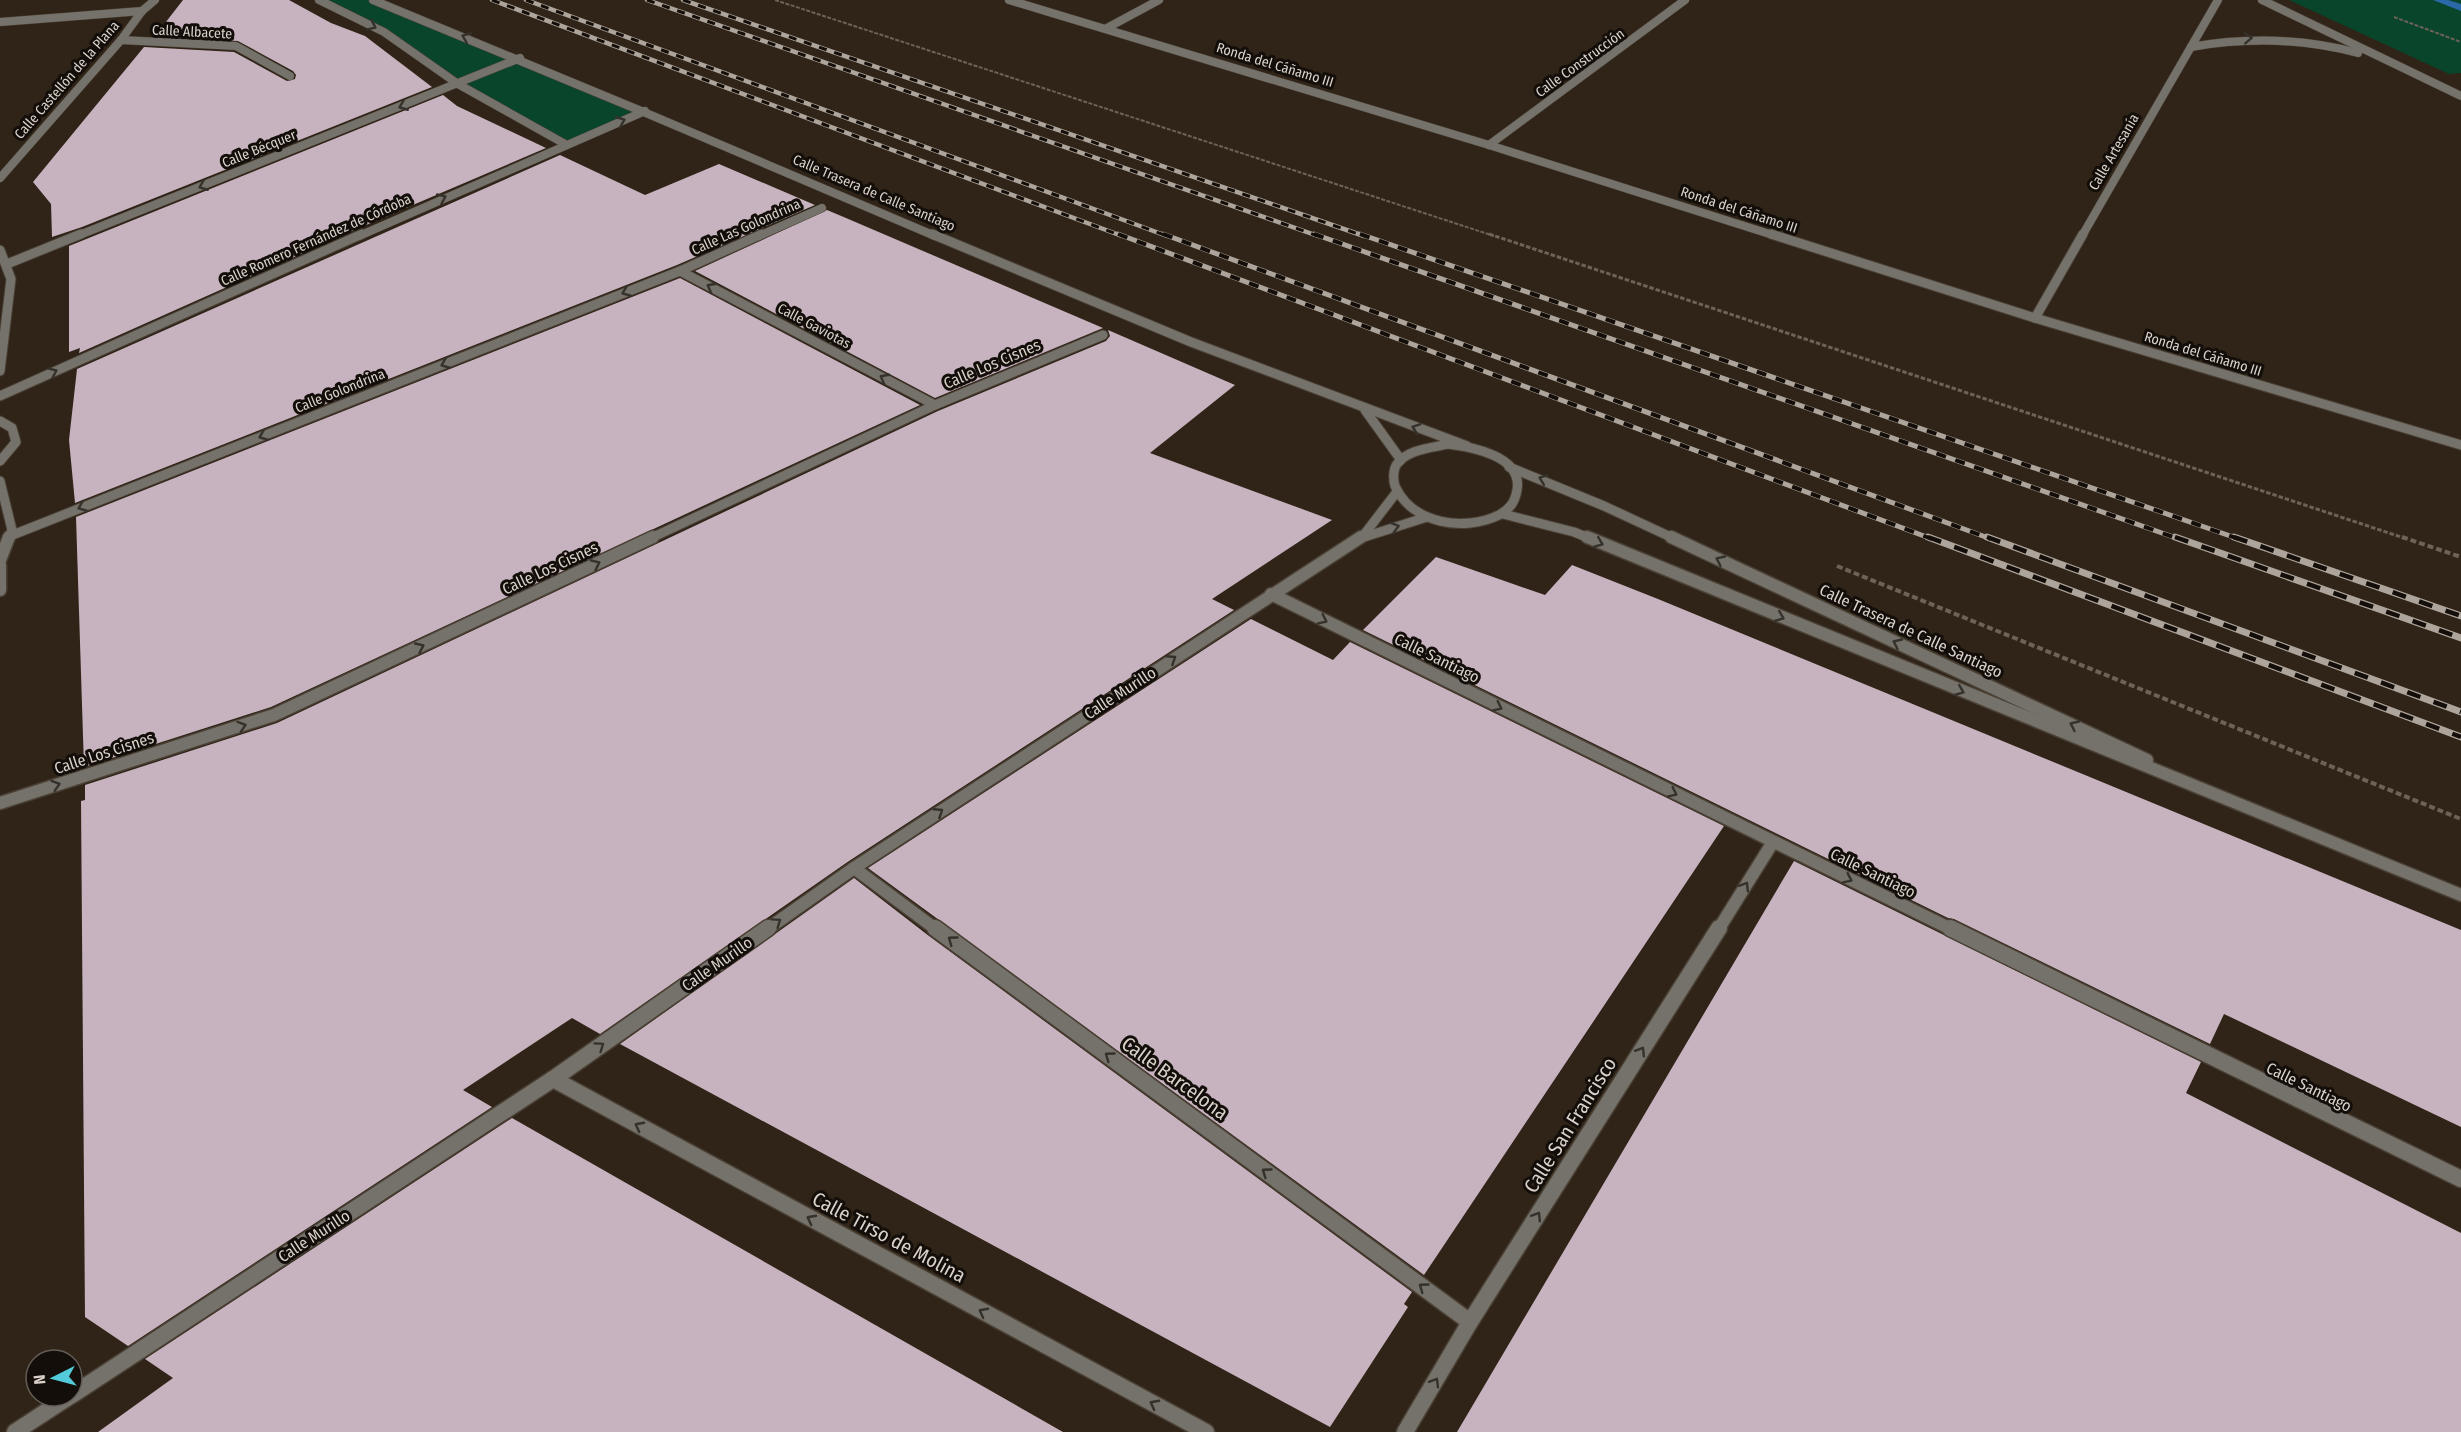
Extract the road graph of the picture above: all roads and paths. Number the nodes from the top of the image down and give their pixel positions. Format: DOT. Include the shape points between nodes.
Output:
graph roads {
  1 [pos="155,0"];
  2 [pos="319,0"];
  3 [pos="373,0"];
  4 [pos="775,0"];
  5 [pos="1009,0"];
  6 [pos="1159,0"];
  7 [pos="1685,0"];
  8 [pos="2217,0"];
  9 [pos="2262,0"];
  10 [pos="142,11"];
  11 [pos="2390,16"];
  12 [pos="0,22"];
  13 [pos="1107,28"];
  14 [pos="121,40"];
  15 [pos="2461,42"];
  16 [pos="2190,46"];
  17 [pos="520,58"];
  18 [pos="2406,70"];
  19 [pos="290,76"];
  20 [pos="458,84"];
  21 [pos="2461,96"];
  22 [pos="645,111"];
  23 [pos="565,144"];
  24 [pos="1489,145"];
  25 [pos="0,178"];
  26 [pos="822,208"];
  27 [pos="0,250"];
  28 [pos="7,264"];
  29 [pos="680,271"];
  30 [pos="2035,318"];
  31 [pos="1103,335"];
  32 [pos="0,371"];
  33 [pos="0,396"];
  34 [pos="936,405"];
  35 [pos="1365,410"];
  36 [pos="0,421"];
  37 [pos="2461,445"];
  38 [pos="1467,446"];
  39 [pos="1401,460"];
  40 [pos="0,461"];
  41 [pos="1509,466"];
  42 [pos="0,482"];
  43 [pos="1396,493"];
  44 [pos="1503,514"];
  45 [pos="1427,518"];
  46 [pos="10,536"];
  47 [pos="1363,536"];
  48 [pos="2461,557"];
  49 [pos="0,560"];
  50 [pos="0,565"];
  51 [pos="0,573"];
  52 [pos="0,590"];
  53 [pos="1270,594"];
  54 [pos="0,803"];
  55 [pos="2298,830"];
  56 [pos="1773,842"];
  57 [pos="854,868"];
  58 [pos="2461,895"];
  59 [pos="553,1079"];
  60 [pos="2461,1179"];
  61 [pos="1470,1322"];
  62 [pos="84,1386"];
  63 [pos="51,1408"];
  64 [pos="15,1432"];
  65 [pos="1206,1432"];
  66 [pos="1405,1432"];
  1 -- 10 [label="street, Calle Castellón de la Plana"];
  2 -- 20 [label="street, one-way" via="384,32"];
  17 -- 3 [label="street, Calle Trasera de Calle Santiago, one-way"];
  4 -- 48 [label="path"];
  5 -- 13 [label="street, Ronda del Cáñamo III"];
  6 -- 13 [label="street"];
  7 -- 24 [label="street, Calle Construcción"];
  8 -- 16 [label="street, Calle Artesanía"];
  9 -- 18 [label="street"];
  10 -- 12 [label="street"];
  10 -- 14 [label="street, Calle Castellón de la Plana"];
  11 -- 15 [label="path"];
  13 -- 24 [label="street, Ronda del Cáñamo III"];
  14 -- 19 [label="street, Calle Albacete" via="236,46"];
  14 -- 25 [label="street, Calle Castellón de la Plana"];
  16 -- 18 [label="street, one-way" via="2255,37 2285,39 2343,48"];
  16 -- 30 [label="street, Calle Artesanía"];
  17 -- 20 [label="street, Calle Bécquer"];
  17 -- 22 [label="street, Calle Trasera de Calle Santiago"];
  18 -- 21 [label="street"];
  20 -- 23 [label="street"];
  20 -- 28 [label="street, Calle Bécquer, one-way"];
  23 -- 22 [label="street, Calle Romero Fernández de Córdoba, one-way"];
  22 -- 35 [label="street, Calle Trasera de Calle Santiago" via="1139,321"];
  33 -- 23 [label="street, Calle Romero Fernández de Córdoba, one-way"];
  24 -- 30 [label="street, Ronda del Cáñamo III"];
  26 -- 29 [label="street, Calle Las Golondrina"];
  27 -- 28 [label="street"];
  28 -- 32 [label="street" via="11,279"];
  34 -- 29 [label="street, Calle Gaviotas, one-way"];
  29 -- 46 [label="street, Calle Golondrina, one-way"];
  30 -- 37 [label="street, Ronda del Cáñamo III"];
  31 -- 34 [label="street, Calle Los Cisnes"];
  54 -- 34 [label="street, Calle Los Cisnes, one-way" via="274,715"];
  38 -- 35 [label="street, Calle Trasera de Calle Santiago, one-way"];
  35 -- 39 [label="street"];
  36 -- 40 [label="street" via="15,432 16,442"];
  38 -- 39 [label="street" via="1430,446"];
  38 -- 41 [label="street" via="1498,457"];
  39 -- 43 [label="street" via="1392,482"];
  41 -- 44 [label="street" via="1519,491"];
  55 -- 41 [label="street, Calle Trasera de Calle Santiago, one-way" via="1604,506"];
  42 -- 46 [label="street" via="12,530"];
  43 -- 45 [label="street" via="1407,507"];
  43 -- 47 [label="street, Calle Murillo"];
  44 -- 45 [label="street" via="1468,524"];
  44 -- 55 [label="street, Calle Trasera de Calle Santiago, one-way" via="1574,532"];
  47 -- 45 [label="street, Calle Murillo, one-way"];
  46 -- 49 [label="street"];
  47 -- 53 [label="street, Calle Murillo"];
  50 -- 51 [label="street"];
  51 -- 52 [label="street"];
  53 -- 56 [label="street, Calle Santiago, one-way"];
  57 -- 53 [label="street, Calle Murillo, one-way"];
  55 -- 58 [label="street, Calle Trasera de Calle Santiago"];
  56 -- 60 [label="street, Calle Santiago, one-way"];
  61 -- 56 [label="street, Calle San Francisco, one-way"];
  59 -- 57 [label="street, Calle Murillo, one-way"];
  61 -- 57 [label="street, Calle Barcelona, one-way"];
  59 -- 62 [label="street, Calle Murillo"];
  65 -- 59 [label="street, Calle Tirso de Molina, one-way"];
  66 -- 61 [label="street, Calle San Francisco, one-way"];
  63 -- 64 [label="street, Calle Murillo"];
}
